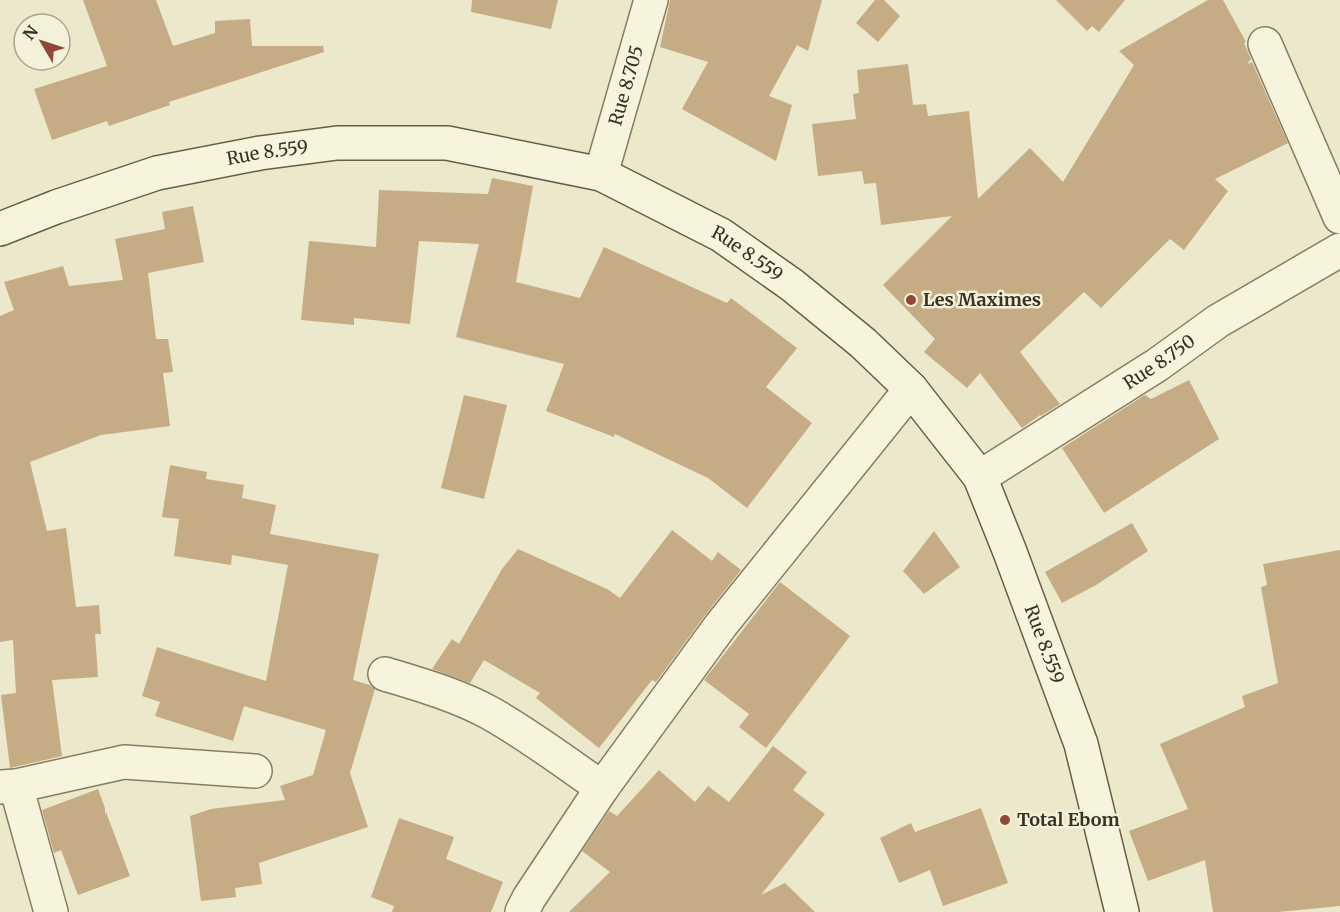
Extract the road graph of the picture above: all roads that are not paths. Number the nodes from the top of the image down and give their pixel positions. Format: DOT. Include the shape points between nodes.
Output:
graph roads {
  1 [pos="651,0"];
  2 [pos="1265,44"];
  3 [pos="601,174"];
  4 [pos="1340,217"];
  5 [pos="0,229"];
  6 [pos="1340,250"];
  7 [pos="911,389"];
  8 [pos="980,477"];
  9 [pos="385,674"];
  10 [pos="255,771"];
  11 [pos="8,787"];
  12 [pos="602,788"];
  13 [pos="51,912"];
  14 [pos="522,912"];
  15 [pos="1122,912"];
  1 -- 3 [label="street, Rue 8.705"];
  2 -- 4 [label="street"];
  3 -- 5 [label="street, Rue 8.559" via="447,143 337,143 157,173"];
  3 -- 7 [label="street, Rue 8.559" via="721,235 855,336"];
  6 -- 8 [label="street, Rue 8.750" via="1218,321 1157,365"];
  7 -- 8 [label="street, Rue 8.559"];
  7 -- 12 [label="street" via="722,625"];
  8 -- 15 [label="street, Rue 8.559" via="1081,744"];
  9 -- 12 [label="street" via="439,690 488,712 531,737"];
  10 -- 11 [label="street" via="124,762"];
  11 -- 13 [label="street"];
  12 -- 14 [label="street"];
}
